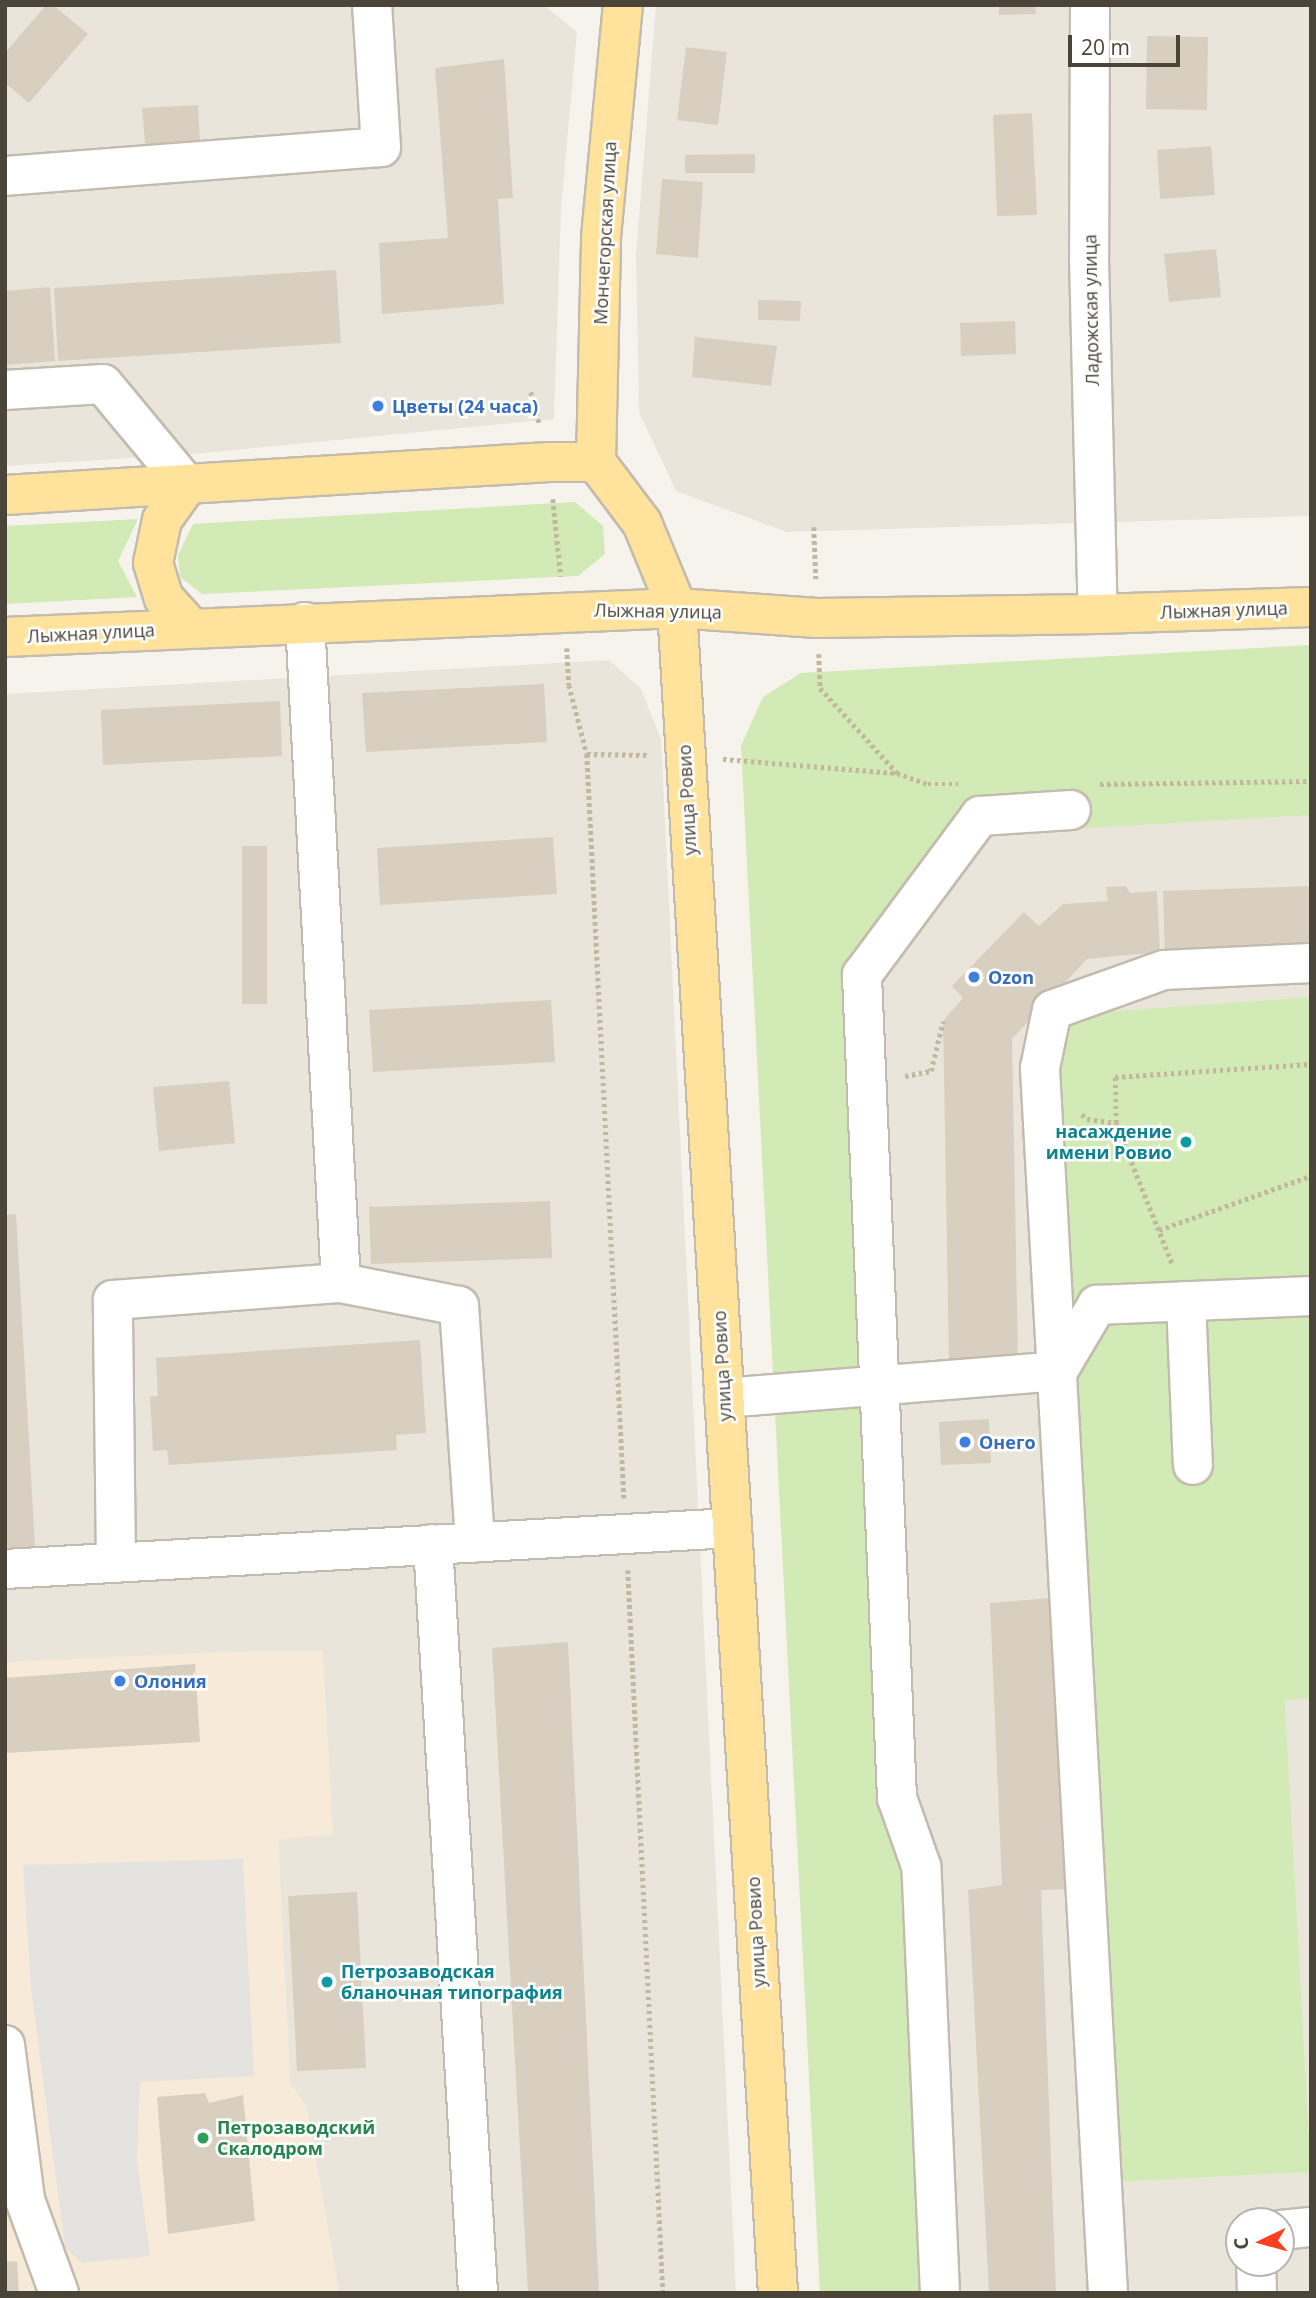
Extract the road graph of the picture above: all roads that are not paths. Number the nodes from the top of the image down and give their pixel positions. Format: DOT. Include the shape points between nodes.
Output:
graph roads {
  1 [pos="372,5"];
  2 [pos="623,5"];
  3 [pos="1090,5"];
  4 [pos="5,176"];
  5 [pos="5,390"];
  6 [pos="596,461"];
  7 [pos="187,485"];
  8 [pos="5,495"];
  9 [pos="677,607"];
  10 [pos="1311,607"];
  11 [pos="1098,614"];
  12 [pos="305,622"];
  13 [pos="191,628"];
  14 [pos="5,637"];
  15 [pos="1079,797"];
  16 [pos="1311,964"];
  17 [pos="341,1283"];
  18 [pos="1311,1296"];
  19 [pos="1186,1301"];
  20 [pos="1058,1371"];
  21 [pos="880,1386"];
  22 [pos="724,1398"];
  23 [pos="1193,1465"];
  24 [pos="731,1528"];
  25 [pos="475,1542"];
  26 [pos="433,1544"];
  27 [pos="116,1562"];
  28 [pos="5,1569"];
  29 [pos="5,2045"];
  30 [pos="59,2293"];
  31 [pos="478,2293"];
  32 [pos="778,2293"];
  33 [pos="940,2293"];
  34 [pos="1108,2293"];
  1 -- 4 [label="street" via="381,147"];
  2 -- 6 [label="main road, Мончегорская улица" via="601,237"];
  3 -- 11 [label="street, Ладожская улица" via="1089,258"];
  5 -- 7 [label="street" via="103,384"];
  6 -- 7 [label="main road"];
  6 -- 9 [label="main road, улица Ровио" via="642,523"];
  7 -- 8 [label="main road"];
  7 -- 13 [label="main road" via="162,520 153,563 164,598"];
  9 -- 11 [label="main road, Лыжная улица" via="817,618"];
  9 -- 12 [label="main road, Лыжная улица"];
  9 -- 22 [label="main road, улица Ровио"];
  10 -- 11 [label="main road, Лыжная улица"];
  12 -- 13 [label="main road, Лыжная улица"];
  12 -- 17 [label="street"];
  13 -- 14 [label="main road, Лыжная улица"];
  15 -- 21 [label="street" via="980,816 862,975"];
  16 -- 20 [label="street" via="1164,970 1052,1010 1041,1068"];
  17 -- 25 [label="street" via="459,1306"];
  17 -- 27 [label="street" via="113,1300"];
  18 -- 19 [label="street"];
  19 -- 20 [label="street" via="1097,1305"];
  19 -- 23 [label="street"];
  20 -- 21 [label="street"];
  20 -- 34 [label="street"];
  21 -- 22 [label="street"];
  21 -- 33 [label="street" via="897,1798 921,1866"];
  22 -- 24 [label="main road, улица Ровио"];
  24 -- 25 [label="street"];
  24 -- 32 [label="main road, улица Ровио"];
  25 -- 26 [label="street"];
  26 -- 27 [label="street"];
  26 -- 31 [label="street"];
  27 -- 28 [label="street"];
  29 -- 30 [label="street" via="25,2200"];
}
